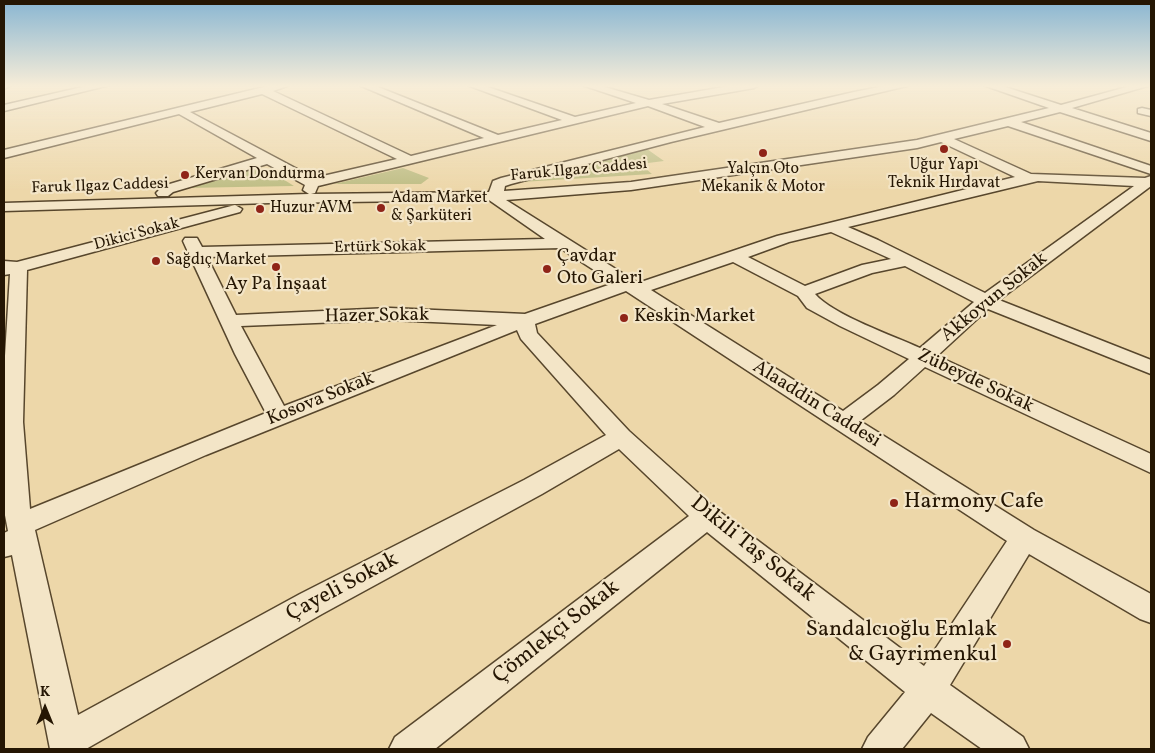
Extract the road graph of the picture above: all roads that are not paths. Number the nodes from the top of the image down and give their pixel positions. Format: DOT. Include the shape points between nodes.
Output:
graph roads {
  1 [pos="139,120"];
  2 [pos="197,120"];
  3 [pos="326,120"];
  4 [pos="450,120"];
  5 [pos="578,120"];
  6 [pos="698,120"];
  7 [pos="747,120"];
  8 [pos="977,120"];
  9 [pos="1016,120"];
  10 [pos="1096,120"];
  11 [pos="575,121"];
  12 [pos="1009,122"];
  13 [pos="718,127"];
  14 [pos="1151,137"];
  15 [pos="942,138"];
  16 [pos="496,139"];
  17 [pos="4,154"];
  18 [pos="268,159"];
  19 [pos="410,160"];
  20 [pos="1149,177"];
  21 [pos="1028,178"];
  22 [pos="311,187"];
  23 [pos="495,192"];
  24 [pos="163,193"];
  25 [pos="4,196"];
  26 [pos="270,199"];
  27 [pos="4,207"];
  28 [pos="183,223"];
  29 [pos="833,227"];
  30 [pos="563,243"];
  31 [pos="196,252"];
  32 [pos="734,256"];
  33 [pos="907,261"];
  34 [pos="9,268"];
  35 [pos="630,288"];
  36 [pos="804,292"];
  37 [pos="986,301"];
  38 [pos="524,320"];
  39 [pos="229,321"];
  40 [pos="923,358"];
  41 [pos="1150,365"];
  42 [pos="279,417"];
  43 [pos="843,422"];
  44 [pos="8,423"];
  45 [pos="621,437"];
  46 [pos="1151,464"];
  47 [pos="9,482"];
  48 [pos="707,517"];
  49 [pos="15,536"];
  50 [pos="1024,538"];
  51 [pos="1151,609"];
  52 [pos="928,690"];
  53 [pos="67,745"];
  54 [pos="407,749"];
  55 [pos="880,749"];
  56 [pos="1011,749"];
  1 -- 17 [label="street"];
  2 -- 18 [label="street"];
  3 -- 19 [label="street"];
  4 -- 16 [label="street"];
  5 -- 11 [label="street"];
  6 -- 13 [label="street"];
  7 -- 13 [label="street"];
  8 -- 23 [label="street, Faruk Ilgaz Caddesi" via="905,138 693,170"];
  9 -- 12 [label="street, Faruk Ilgaz Caddesi"];
  10 -- 14 [label="street"];
  11 -- 16 [label="street"];
  12 -- 15 [label="street, Faruk Ilgaz Caddesi"];
  12 -- 20 [label="street"];
  13 -- 23 [label="street" via="506,181 498,184"];
  15 -- 21 [label="street"];
  15 -- 23 [label="street, Faruk Ilgaz Caddesi" via="631,186"];
  16 -- 19 [label="street"];
  18 -- 22 [label="street"];
  18 -- 24 [label="street"];
  19 -- 22 [label="street"];
  20 -- 21 [label="street"];
  20 -- 37 [label="street, Akkoyun Sokak"];
  21 -- 29 [label="street, Kosova Sokak"];
  22 -- 23 [label="street, Faruk Ilgaz Caddesi"];
  22 -- 24 [label="street, Faruk Ilgaz Caddesi"];
  23 -- 26 [label="street, Faruk Ilgaz Caddesi"];
  23 -- 30 [label="street, Alaaddin Caddesi" via="495,199"];
  24 -- 25 [label="street, Faruk Ilgaz Caddesi"];
  26 -- 27 [label="street, Faruk Ilgaz Caddesi"];
  26 -- 28 [label="street, Dikici Sokak"];
  28 -- 31 [label="street"];
  28 -- 34 [label="street, Dikici Sokak"];
  29 -- 32 [label="street, Kosova Sokak"];
  29 -- 33 [label="street"];
  30 -- 31 [label="street, Ertürk Sokak"];
  30 -- 35 [label="street, Alaaddin Caddesi"];
  31 -- 39 [label="street"];
  32 -- 35 [label="street, Kosova Sokak"];
  32 -- 36 [label="street, Zübeyde Sokak"];
  33 -- 36 [label="street" via="868,269"];
  33 -- 37 [label="street"];
  34 -- 44 [label="street"];
  35 -- 38 [label="street, Kosova Sokak"];
  35 -- 43 [label="street, Alaaddin Caddesi"];
  36 -- 40 [label="street, Zübeyde Sokak" via="814,304 846,322"];
  37 -- 40 [label="street, Akkoyun Sokak"];
  37 -- 41 [label="street"];
  38 -- 39 [label="street, Hazer Sokak" via="390,314"];
  38 -- 42 [label="street, Kosova Sokak"];
  38 -- 45 [label="street, Dikili Taş Sokak" via="528,336"];
  39 -- 42 [label="street"];
  40 -- 43 [label="street, Akkoyun Sokak"];
  40 -- 46 [label="street, Zübeyde Sokak"];
  42 -- 49 [label="street, Kosova Sokak" via="94,496"];
  43 -- 50 [label="street, Alaaddin Caddesi"];
  44 -- 47 [label="street"];
  45 -- 48 [label="street, Dikili Taş Sokak"];
  45 -- 53 [label="street, Çayeli Sokak" via="534,487 311,604"];
  47 -- 49 [label="street"];
  48 -- 52 [label="street, Dikili Taş Sokak"];
  48 -- 54 [label="street, Çömlekçi Sokak"];
  49 -- 53 [label="street"];
  50 -- 51 [label="street, Alaaddin Caddesi"];
  50 -- 52 [label="street"];
  52 -- 55 [label="street"];
  52 -- 56 [label="street, Dikili Taş Sokak"];
}
